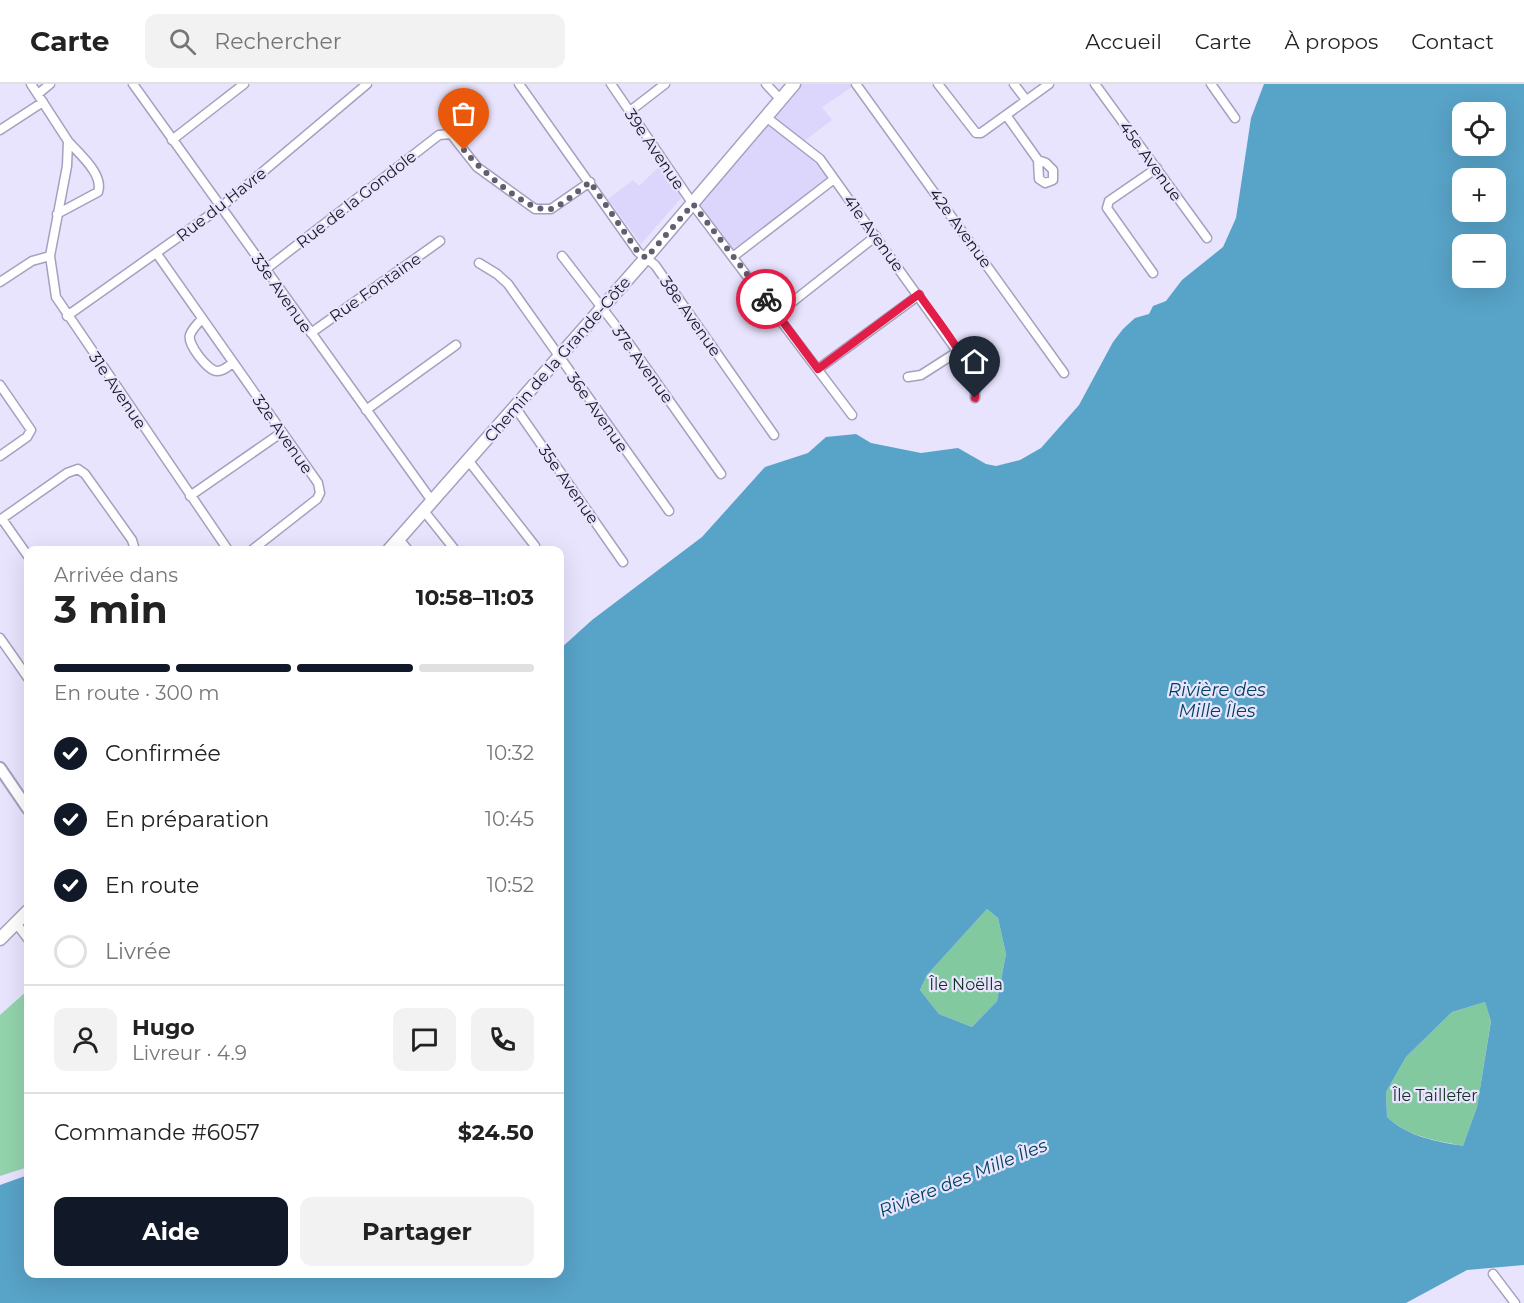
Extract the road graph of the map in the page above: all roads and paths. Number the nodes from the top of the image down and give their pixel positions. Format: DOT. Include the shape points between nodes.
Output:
graph roads {
  1 [pos="31,84"];
  2 [pos="50,84"];
  3 [pos="133,84"];
  4 [pos="244,84"];
  5 [pos="367,84"];
  6 [pos="519,84"];
  7 [pos="611,84"];
  8 [pos="665,84"];
  9 [pos="766,84"];
  10 [pos="794,84"];
  11 [pos="855,84"];
  12 [pos="938,84"];
  13 [pos="1014,84"];
  14 [pos="1049,84"];
  15 [pos="1095,84"];
  16 [pos="1211,84"];
  17 [pos="40,98"];
  18 [pos="781,100"];
  19 [pos="1026,100"];
  20 [pos="630,111"];
  21 [pos="1006,115"];
  22 [pos="766,117"];
  23 [pos="1235,118"];
  24 [pos="0,130"];
  25 [pos="172,140"];
  26 [pos="68,141"];
  27 [pos="1038,160"];
  28 [pos="1157,168"];
  29 [pos="834,179"];
  30 [pos="590,182"];
  31 [pos="693,204"];
  32 [pos="221,207"];
  33 [pos="57,214"];
  34 [pos="876,236"];
  35 [pos="1207,238"];
  36 [pos="440,241"];
  37 [pos="157,254"];
  38 [pos="50,255"];
  39 [pos="562,256"];
  40 [pos="734,256"];
  41 [pos="646,258"];
  42 [pos="479,263"];
  43 [pos="266,269"];
  44 [pos="1153,273"];
  45 [pos="0,282"];
  46 [pos="919,294"];
  47 [pos="602,309"];
  48 [pos="777,314"];
  49 [pos="67,316"];
  50 [pos="202,319"];
  51 [pos="311,333"];
  52 [pos="456,345"];
  53 [pos="957,352"];
  54 [pos="559,358"];
  55 [pos="233,362"];
  56 [pos="818,369"];
  57 [pos="1064,373"];
  58 [pos="908,377"];
  59 [pos="0,385"];
  60 [pos="975,398"];
  61 [pos="515,407"];
  62 [pos="366,410"];
  63 [pos="852,415"];
  64 [pos="281,433"];
  65 [pos="774,435"];
  66 [pos="0,456"];
  67 [pos="468,460"];
  68 [pos="721,474"];
  69 [pos="190,496"];
  70 [pos="428,506"];
  71 [pos="669,511"];
  72 [pos="1,520"];
  73 [pos="399,539"];
  74 [pos="134,546"];
  75 [pos="225,546"];
  76 [pos="257,546"];
  77 [pos="393,546"];
  78 [pos="405,546"];
  79 [pos="453,546"];
  80 [pos="535,546"];
  81 [pos="24,551"];
  82 [pos="623,562"];
  83 [pos="0,638"];
  84 [pos="24,672"];
  85 [pos="0,768"];
  86 [pos="24,803"];
  87 [pos="24,915"];
  88 [pos="16,923"];
  89 [pos="24,934"];
  90 [pos="0,939"];
  91 [pos="1493,1274"];
  92 [pos="1515,1303"];
  1 -- 17 [label="street"];
  2 -- 17 [label="street"];
  3 -- 25 [label="street, 33e Avenue"];
  4 -- 25 [label="street"];
  5 -- 32 [label="street, Rue du Havre"];
  6 -- 30 [label="street, 38e Avenue"];
  7 -- 20 [label="street, 39e Avenue"];
  8 -- 20 [label="street"];
  9 -- 18 [label="street"];
  10 -- 18 [label="main road, Chemin de la Grande-Côte"];
  11 -- 57 [label="street, 42e Avenue"];
  12 -- 21 [label="street" via="976,133"];
  13 -- 19 [label="street"];
  14 -- 19 [label="street"];
  15 -- 28 [label="street, 45e Avenue"];
  16 -- 23 [label="street"];
  17 -- 24 [label="street"];
  17 -- 26 [label="street"];
  18 -- 22 [label="main road, Chemin de la Grande-Côte"];
  19 -- 21 [label="street"];
  20 -- 31 [label="street, 39e Avenue"];
  21 -- 27 [label="street"];
  22 -- 29 [label="street, 41e Avenue" via="820,159"];
  22 -- 31 [label="main road, Chemin de la Grande-Côte"];
  25 -- 32 [label="street, 33e Avenue"];
  26 -- 33 [label="street, 31e Avenue"];
  26 -- 33 [label="street" via="98,177 100,185 98,192"];
  28 -- 35 [label="street, 45e Avenue"];
  28 -- 44 [label="street" via="1109,201 1107,208"];
  29 -- 34 [label="street, 41e Avenue"];
  29 -- 40 [label="street"];
  30 -- 41 [label="street, 38e Avenue"];
  30 -- 43 [label="street, Rue de la Gondole" via="551,209 535,209 477,167 451,134 446,133"];
  31 -- 40 [label="street, 39e Avenue"];
  31 -- 41 [label="main road, Chemin de la Grande-Côte"];
  32 -- 37 [label="street, Rue du Havre"];
  32 -- 43 [label="street, 33e Avenue"];
  33 -- 38 [label="street, 31e Avenue"];
  34 -- 46 [label="street, 41e Avenue"];
  34 -- 48 [label="street"];
  36 -- 51 [label="street, Rue Fontaine"];
  37 -- 49 [label="street, Rue du Havre"];
  37 -- 50 [label="street, 32e Avenue"];
  38 -- 45 [label="street" via="32,261"];
  38 -- 49 [label="street, 31e Avenue" via="54,289"];
  39 -- 47 [label="street, 37e Avenue"];
  40 -- 48 [label="street, 39e Avenue"];
  41 -- 47 [label="main road, Chemin de la Grande-Côte"];
  41 -- 65 [label="street, 38e Avenue" via="655,265"];
  42 -- 54 [label="street, 36e Avenue" via="504,280"];
  43 -- 51 [label="street, 33e Avenue"];
  46 -- 53 [label="street, 41e Avenue"];
  46 -- 56 [label="street"];
  47 -- 54 [label="main road, Chemin de la Grande-Côte"];
  47 -- 68 [label="street, 37e Avenue"];
  48 -- 56 [label="street, 39e Avenue"];
  49 -- 69 [label="street, 31e Avenue"];
  50 -- 55 [label="street, 32e Avenue"];
  50 -- 55 [label="street" via="190,334 190,341 210,369 215,372"];
  51 -- 62 [label="street, 33e Avenue"];
  52 -- 62 [label="street"];
  53 -- 58 [label="street" via="921,375"];
  53 -- 60 [label="street, 41e Avenue" via="975,380"];
  54 -- 61 [label="main road, Chemin de la Grande-Côte"];
  54 -- 71 [label="street, 36e Avenue"];
  55 -- 64 [label="street, 32e Avenue"];
  56 -- 63 [label="street, 39e Avenue"];
  59 -- 66 [label="street" via="31,430"];
  61 -- 67 [label="main road, Chemin de la Grande-Côte"];
  61 -- 82 [label="street, 35e Avenue"];
  62 -- 70 [label="street, 33e Avenue"];
  64 -- 69 [label="street"];
  64 -- 76 [label="street, 32e Avenue" via="318,483 320,493"];
  67 -- 70 [label="main road, Chemin de la Grande-Côte"];
  67 -- 80 [label="street"];
  69 -- 75 [label="street, 31e Avenue"];
  70 -- 73 [label="main road, Chemin de la Grande-Côte"];
  70 -- 79 [label="street, 33e Avenue"];
  72 -- 74 [label="street" via="78,469"];
  72 -- 81 [label="street"];
  73 -- 77 [label="main road, Chemin de la Grande-Côte"];
  73 -- 78 [label="street"];
  83 -- 84 [label="street"];
  85 -- 86 [label="street"];
  87 -- 88 [label="main road"];
  88 -- 89 [label="street"];
  88 -- 90 [label="main road"];
  91 -- 92 [label="street"];
}
